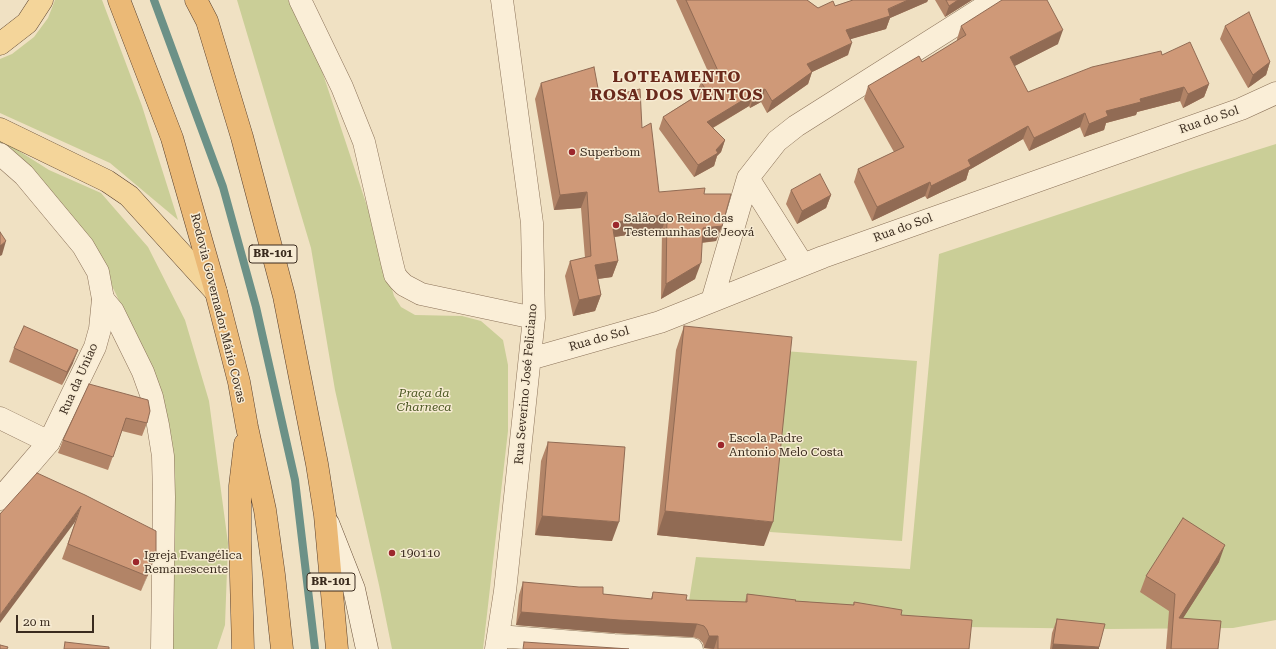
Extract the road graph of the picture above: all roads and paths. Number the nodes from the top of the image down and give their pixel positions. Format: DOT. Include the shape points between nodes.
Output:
graph roads {
  1 [pos="42,0"];
  2 [pos="119,0"];
  3 [pos="196,0"];
  4 [pos="300,0"];
  5 [pos="502,0"];
  6 [pos="995,0"];
  7 [pos="206,11"];
  8 [pos="0,44"];
  9 [pos="1276,94"];
  10 [pos="0,130"];
  11 [pos="0,154"];
  12 [pos="748,178"];
  13 [pos="803,265"];
  14 [pos="216,292"];
  15 [pos="103,299"];
  16 [pos="712,301"];
  17 [pos="534,318"];
  18 [pos="530,359"];
  19 [pos="0,418"];
  20 [pos="247,427"];
  21 [pos="49,442"];
  22 [pos="0,499"];
  23 [pos="325,515"];
  24 [pos="497,642"];
  25 [pos="613,647"];
  26 [pos="162,649"];
  27 [pos="244,649"];
  28 [pos="282,649"];
  29 [pos="337,649"];
  30 [pos="367,649"];
  31 [pos="692,649"];
  1 -- 8 [label="main road" via="27,23"];
  2 -- 14 [label="highway, Rodovia Governador Mário Covas" via="172,138"];
  3 -- 7 [label="highway, BR-101"];
  4 -- 17 [label="street" via="342,87 364,142 395,275 404,285 422,294"];
  5 -- 17 [label="street, Rua Severino José Feliciano" via="532,223"];
  6 -- 12 [label="street" via="796,126 777,141"];
  7 -- 23 [label="highway, BR-101" via="284,296"];
  9 -- 13 [label="street, Rua do Sol" via="1241,109"];
  10 -- 14 [label="main road" via="107,181 128,196"];
  11 -- 15 [label="street, Rua da Uniao" via="24,175 83,246 98,272"];
  12 -- 13 [label="street"];
  12 -- 16 [label="street"];
  13 -- 16 [label="street, Rua do Sol"];
  14 -- 20 [label="highway, Rodovia Governador Mário Covas" via="239,382"];
  15 -- 21 [label="street, Rua da Uniao" via="95,347"];
  15 -- 26 [label="street" via="113,310 143,372 158,425 163,456 164,497"];
  16 -- 18 [label="street, Rua do Sol" via="660,322"];
  17 -- 18 [label="street, Rua Severino José Feliciano"];
  18 -- 24 [label="street, Rua Severino José Feliciano" via="506,583"];
  19 -- 21 [label="street"];
  20 -- 27 [label="highway" via="240,486"];
  20 -- 28 [label="highway, Rodovia Governador Mário Covas" via="265,510"];
  21 -- 22 [label="street, Rua da Uniao"];
  23 -- 29 [label="highway, BR-101"];
  23 -- 30 [label="street" via="354,589"];
  24 -- 25 [label="street"];
  25 -- 31 [label="street"];
}
